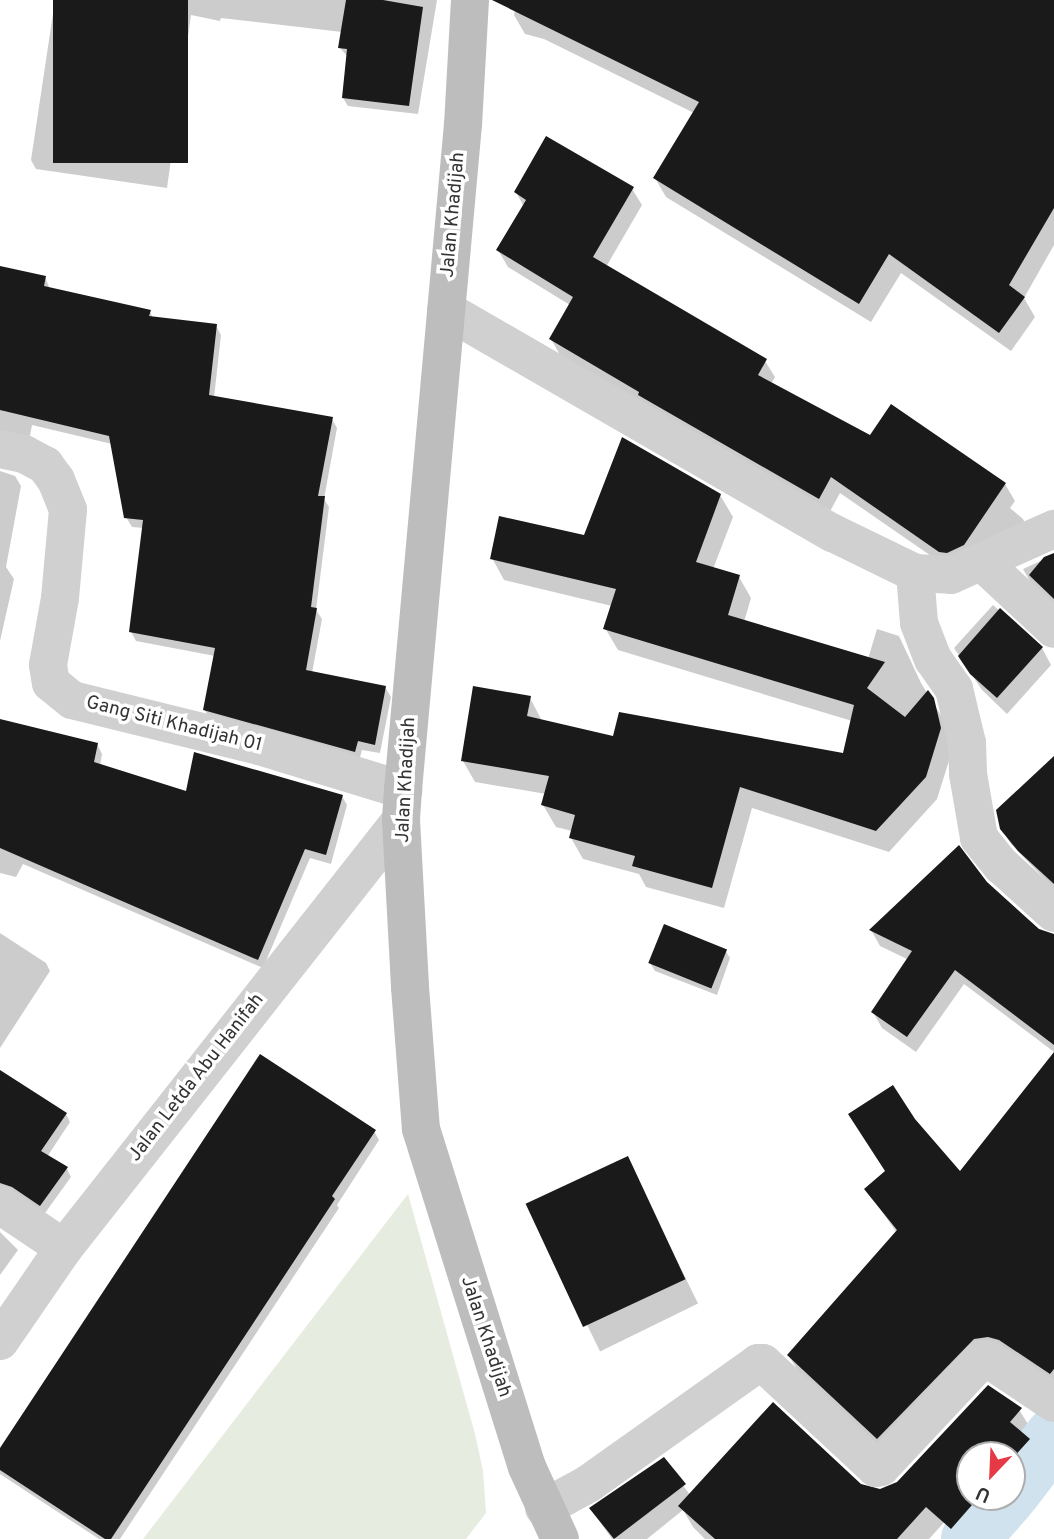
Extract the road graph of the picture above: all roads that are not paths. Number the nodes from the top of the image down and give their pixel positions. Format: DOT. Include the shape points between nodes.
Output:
graph roads {
  1 [pos="470,0"];
  2 [pos="446,310"];
  3 [pos="0,449"];
  4 [pos="1054,529"];
  5 [pos="982,562"];
  6 [pos="915,573"];
  7 [pos="1054,629"];
  8 [pos="402,805"];
  9 [pos="1054,913"];
  10 [pos="0,1205"];
  11 [pos="64,1248"];
  12 [pos="0,1341"];
  13 [pos="1054,1403"];
  14 [pos="552,1524"];
  1 -- 2 [label="street, Jalan Khadijah"];
  2 -- 6 [label="street" via="833,533"];
  2 -- 8 [label="street, Jalan Khadijah"];
  3 -- 8 [label="street, Gang Siti Khadijah 01" via="45,465 57,480 68,510 48,665 51,682 72,700 259,746"];
  4 -- 5 [label="street"];
  5 -- 6 [label="street" via="951,575"];
  5 -- 7 [label="street"];
  6 -- 9 [label="street" via="919,623 933,659 954,689 964,729 979,838 1002,866"];
  8 -- 11 [label="street, Jalan Letda Abu Hanifah"];
  8 -- 14 [label="street, Jalan Khadijah" via="421,1129 527,1467"];
  10 -- 11 [label="street"];
  11 -- 12 [label="street, Jalan Letda Abu Hanifah"];
  13 -- 14 [label="street" via="982,1359 876,1468 758,1363 588,1484"];
}
